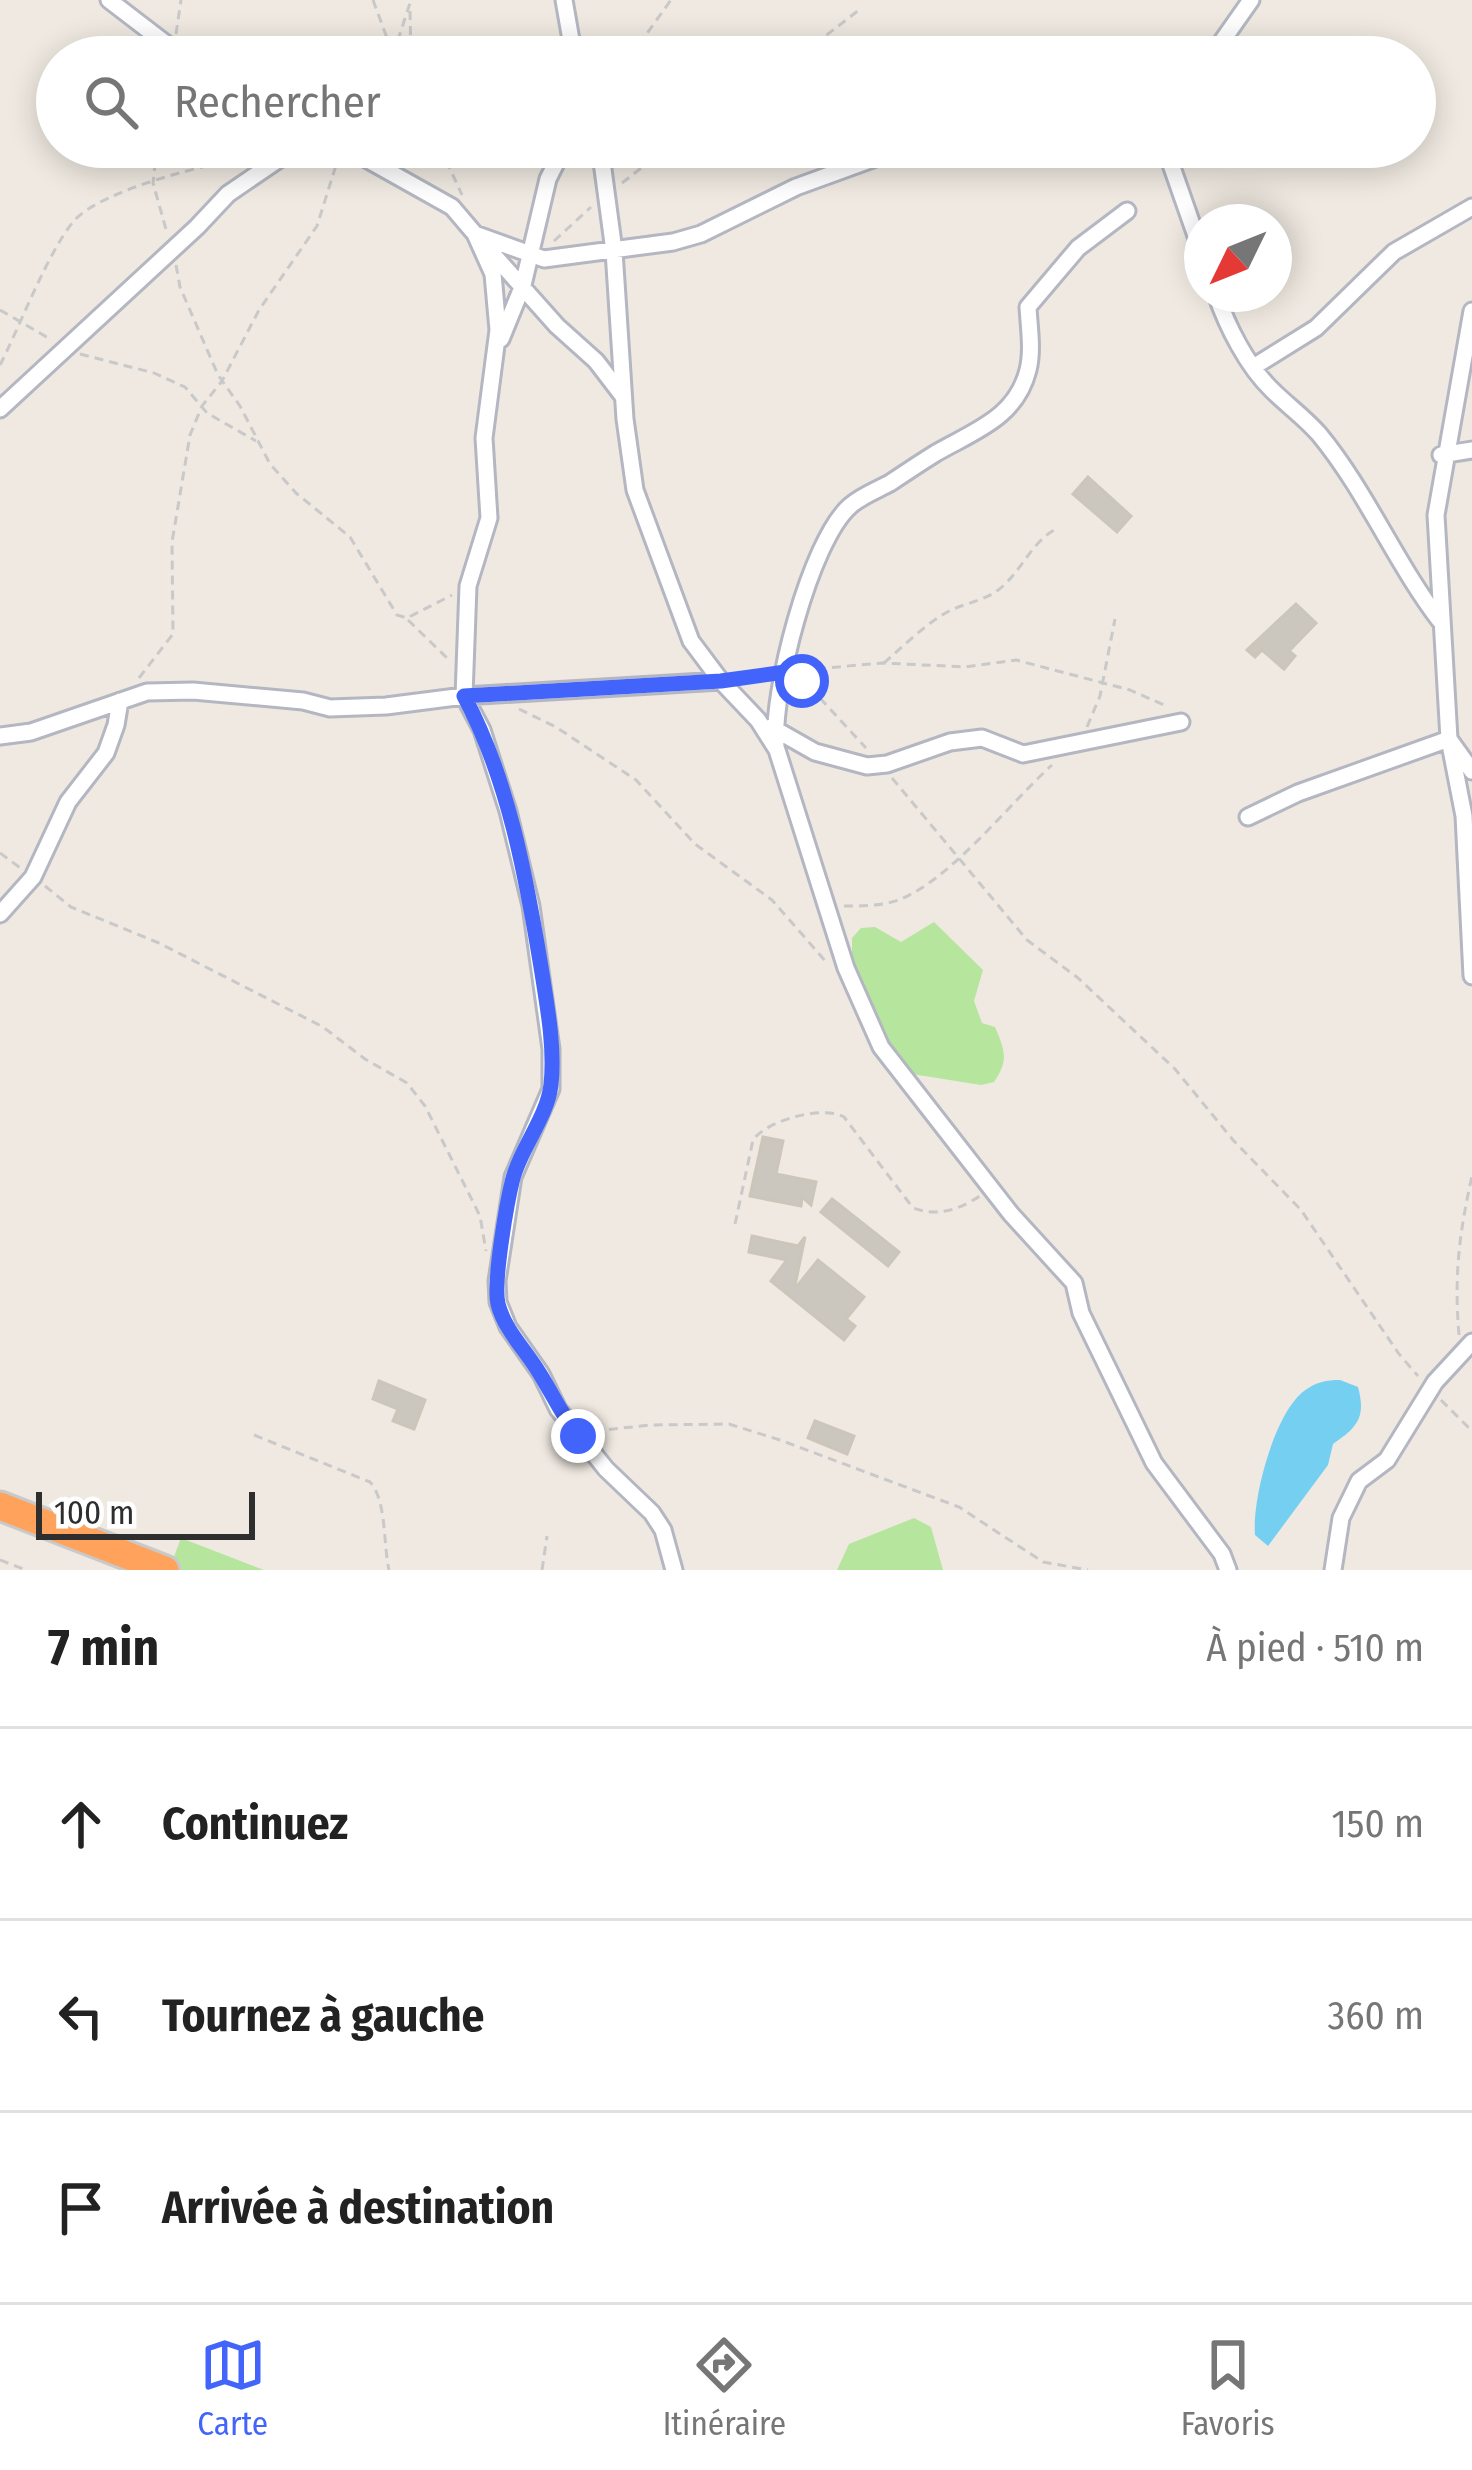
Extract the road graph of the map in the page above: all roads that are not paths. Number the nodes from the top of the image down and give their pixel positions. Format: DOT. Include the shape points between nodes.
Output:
graph roads {
  1 [pos="109,0"];
  2 [pos="564,0"];
  3 [pos="1251,0"];
  4 [pos="159,36"];
  5 [pos="570,36"];
  6 [pos="1226,36"];
  7 [pos="268,168"];
  8 [pos="382,168"];
  9 [pos="553,168"];
  10 [pos="604,168"];
  11 [pos="848,168"];
  12 [pos="1172,168"];
  13 [pos="1185,204"];
  14 [pos="1472,207"];
  15 [pos="1127,211"];
  16 [pos="475,234"];
  17 [pos="614,251"];
  18 [pos="535,257"];
  19 [pos="523,285"];
  20 [pos="1222,312"];
  21 [pos="1471,321"];
  22 [pos="493,358"];
  23 [pos="1255,366"];
  24 [pos="625,400"];
  25 [pos="0,409"];
  26 [pos="1472,450"];
  27 [pos="1443,455"];
  28 [pos="1442,623"];
  29 [pos="721,681"];
  30 [pos="464,696"];
  31 [pos="120,701"];
  32 [pos="758,720"];
  33 [pos="1181,722"];
  34 [pos="774,729"];
  35 [pos="0,736"];
  36 [pos="1449,740"];
  37 [pos="777,750"];
  38 [pos="1472,771"];
  39 [pos="1248,817"];
  40 [pos="0,914"];
  41 [pos="1472,976"];
  42 [pos="1466,1348"];
  43 [pos="0,1506"];
  44 [pos="0,1524"];
  45 [pos="119,1570"];
  46 [pos="165,1570"];
  47 [pos="674,1570"];
  48 [pos="1228,1570"];
  49 [pos="1333,1570"];
  1 -- 4 [label="street"];
  2 -- 5 [label="street"];
  3 -- 6 [label="street"];
  7 -- 25 [label="street" via="228,194"];
  8 -- 16 [label="street" via="452,207"];
  9 -- 18 [label="street"];
  10 -- 17 [label="street"];
  11 -- 17 [label="street" via="700,234"];
  12 -- 13 [label="street"];
  14 -- 23 [label="street" via="1394,252 1316,328"];
  15 -- 34 [label="street" via="1078,248 1028,307 1027,374 1011,404 975,435 856,501 831,527 816,558"];
  16 -- 18 [label="street"];
  16 -- 19 [label="street"];
  16 -- 22 [label="street" via="493,274"];
  17 -- 18 [label="street"];
  17 -- 24 [label="street"];
  18 -- 19 [label="street"];
  19 -- 22 [label="street"];
  19 -- 24 [label="street"];
  20 -- 23 [label="street"];
  21 -- 27 [label="street"];
  22 -- 30 [label="street" via="484,438 489,518 468,586"];
  23 -- 28 [label="street" via="1318,433"];
  24 -- 29 [label="street" via="642,514 691,641"];
  26 -- 27 [label="street"];
  27 -- 28 [label="street" via="1436,515"];
  28 -- 36 [label="street"];
  29 -- 30 [label="street"];
  29 -- 32 [label="street"];
  30 -- 31 [label="street" via="330,707 194,691"];
  30 -- 47 [label="street" via="508,811 551,1048 550,1089 514,1177 498,1302 557,1409 652,1513"];
  31 -- 35 [label="street"];
  31 -- 40 [label="street" via="106,753 68,802 33,877"];
  32 -- 34 [label="street"];
  32 -- 37 [label="street"];
  33 -- 34 [label="street" via="1023,754 982,738 950,742 867,766 815,752"];
  34 -- 37 [label="street"];
  36 -- 38 [label="street"];
  36 -- 39 [label="street"];
  36 -- 41 [label="street" via="1464,816"];
  37 -- 48 [label="street" via="845,968 881,1047 1074,1282 1154,1463"];
  42 -- 49 [label="street" via="1387,1460 1359,1481 1341,1519"];
  43 -- 46 [label="highway"];
  44 -- 45 [label="highway"];
}
